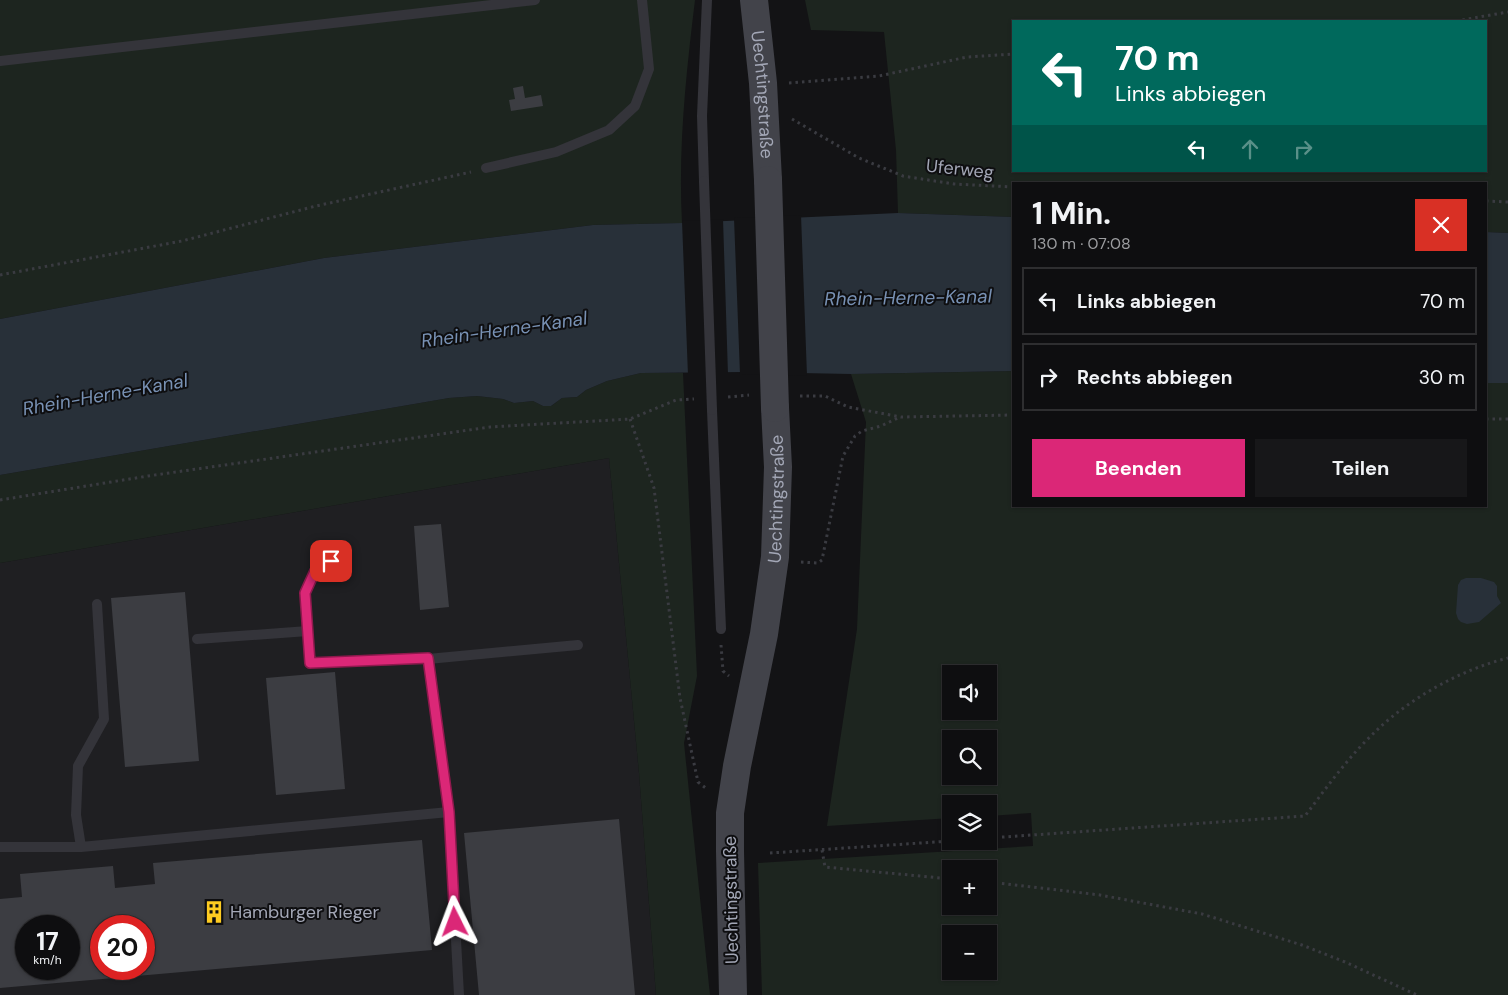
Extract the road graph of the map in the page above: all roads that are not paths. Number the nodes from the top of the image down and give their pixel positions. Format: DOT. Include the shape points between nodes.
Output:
graph roads {
  1 [pos="535,0"];
  2 [pos="642,0"];
  3 [pos="707,0"];
  4 [pos="754,0"];
  5 [pos="0,61"];
  6 [pos="486,168"];
  7 [pos="346,559"];
  8 [pos="97,604"];
  9 [pos="721,629"];
  10 [pos="308,631"];
  11 [pos="197,639"];
  12 [pos="578,645"];
  13 [pos="428,658"];
  14 [pos="449,812"];
  15 [pos="81,847"];
  16 [pos="0,848"];
  17 [pos="460,995"];
  18 [pos="733,995"];
  1 -- 5 [label="lane"];
  2 -- 6 [label="lane" via="649,69 635,106 609,130 556,152"];
  3 -- 9 [label="lane, bridge" via="702,116"];
  4 -- 18 [label="main road, Uechtingstraße, bridge" via="763,83 768,180 778,467 775,557 764,634 733,794 730,851"];
  7 -- 10 [label="lane" via="331,561 315,571 305,593"];
  8 -- 15 [label="lane" via="104,719 78,766 76,815"];
  10 -- 11 [label="lane"];
  10 -- 13 [label="lane" via="310,663"];
  12 -- 13 [label="lane"];
  13 -- 14 [label="lane"];
  14 -- 15 [label="lane"];
  14 -- 17 [label="lane"];
  15 -- 16 [label="lane"];
}
